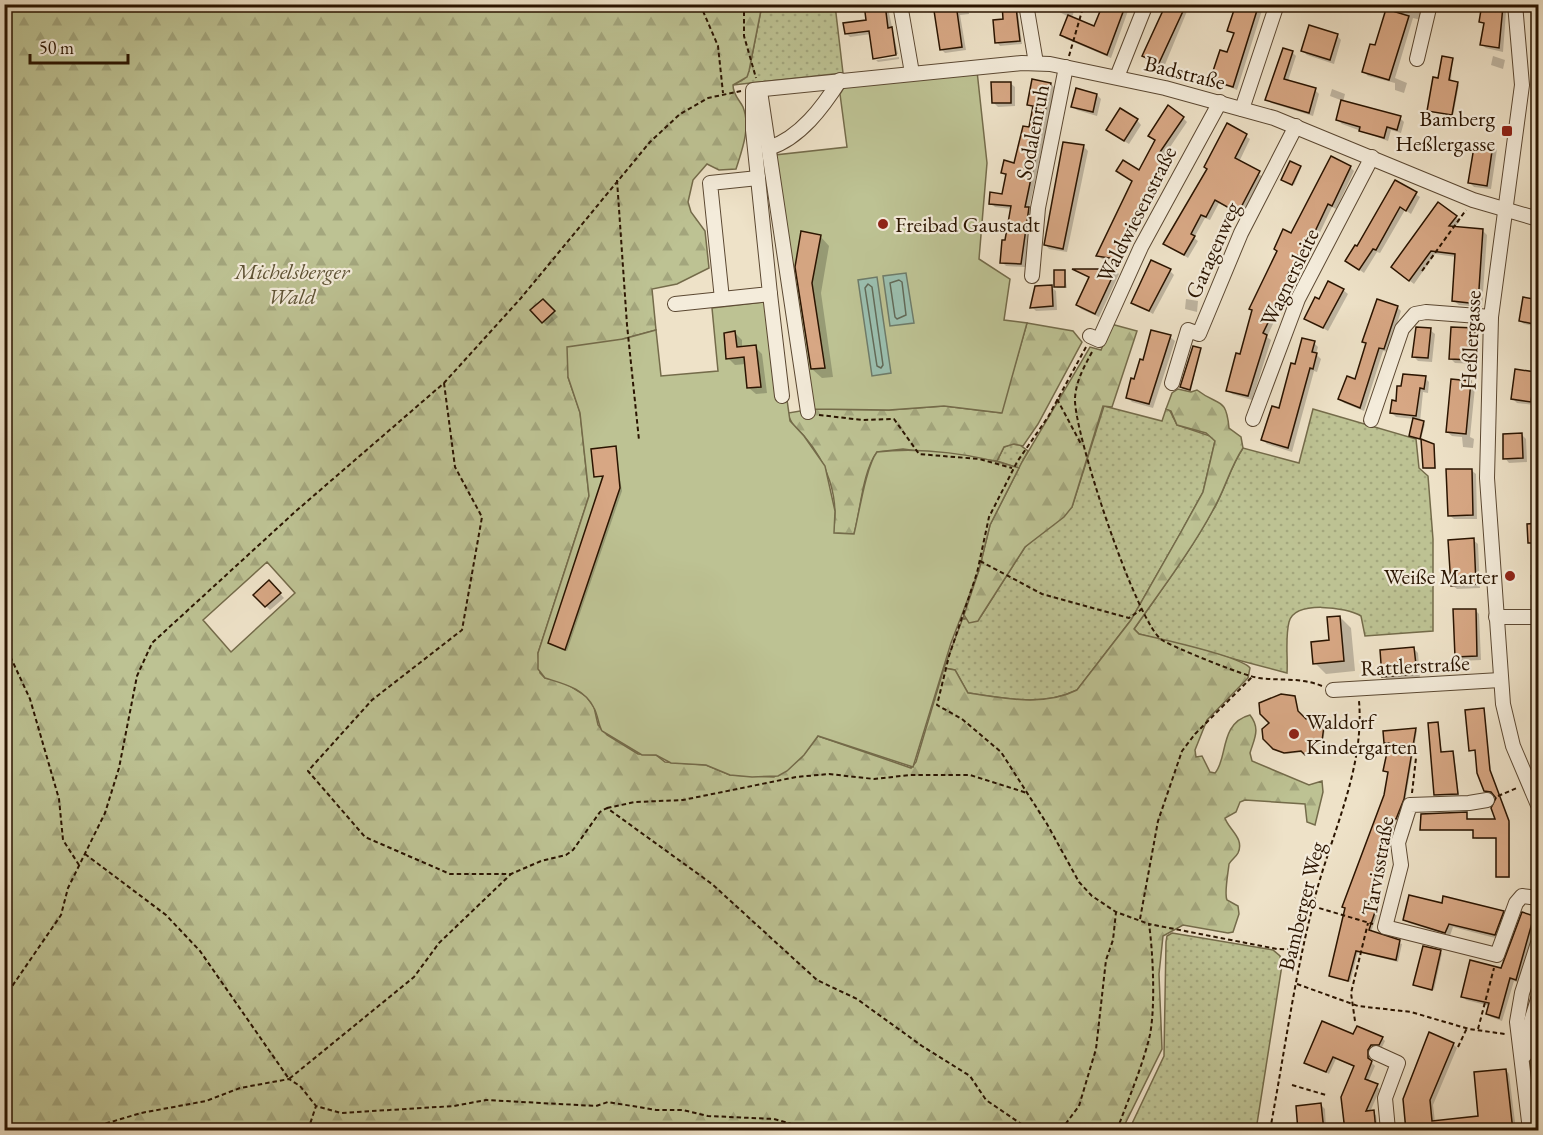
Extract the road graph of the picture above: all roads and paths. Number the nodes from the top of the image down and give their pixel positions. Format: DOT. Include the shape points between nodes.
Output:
graph roads {
  1 [pos="700,4"];
  2 [pos="744,4"];
  3 [pos="900,4"];
  4 [pos="1026,4"];
  5 [pos="1084,4"];
  6 [pos="1146,4"];
  7 [pos="1277,4"];
  8 [pos="1430,4"];
  9 [pos="1515,4"];
  10 [pos="1417,58"];
  11 [pos="1036,63"];
  12 [pos="1066,67"];
  13 [pos="912,73"];
  14 [pos="1117,77"];
  15 [pos="840,80"];
  16 [pos="756,89"];
  17 [pos="723,93"];
  18 [pos="1220,102"];
  19 [pos="1242,109"];
  20 [pos="1296,126"];
  21 [pos="769,148"];
  22 [pos="1372,157"];
  23 [pos="758,177"];
  24 [pos="617,180"];
  25 [pos="1473,200"];
  26 [pos="1503,210"];
  27 [pos="1539,219"];
  28 [pos="1422,271"];
  29 [pos="1032,276"];
  30 [pos="770,294"];
  31 [pos="722,299"];
  32 [pos="675,304"];
  33 [pos="1491,317"];
  34 [pos="1094,338"];
  35 [pos="444,383"];
  36 [pos="1172,383"];
  37 [pos="782,396"];
  38 [pos="1057,399"];
  39 [pos="808,412"];
  40 [pos="1253,419"];
  41 [pos="1371,420"];
  42 [pos="639,440"];
  43 [pos="1084,448"];
  44 [pos="1014,469"];
  45 [pos="980,561"];
  46 [pos="1142,609"];
  47 [pos="1496,617"];
  48 [pos="1539,617"];
  49 [pos="4,643"];
  50 [pos="1252,677"];
  51 [pos="1500,680"];
  52 [pos="1358,689"];
  53 [pos="1333,690"];
  54 [pos="1416,758"];
  55 [pos="1515,788"];
  56 [pos="1028,793"];
  57 [pos="1500,795"];
  58 [pos="1487,800"];
  59 [pos="1410,805"];
  60 [pos="1539,805"];
  61 [pos="607,808"];
  62 [pos="85,854"];
  63 [pos="79,865"];
  64 [pos="511,874"];
  65 [pos="1539,898"];
  66 [pos="1312,906"];
  67 [pos="1116,912"];
  68 [pos="1139,920"];
  69 [pos="1368,923"];
  70 [pos="1149,924"];
  71 [pos="1385,927"];
  72 [pos="1539,943"];
  73 [pos="1303,950"];
  74 [pos="1497,955"];
  75 [pos="1298,984"];
  76 [pos="4,998"];
  77 [pos="1539,999"];
  78 [pos="1353,1005"];
  79 [pos="1355,1021"];
  80 [pos="1467,1028"];
  81 [pos="1477,1030"];
  82 [pos="1517,1034"];
  83 [pos="1458,1047"];
  84 [pos="1376,1053"];
  85 [pos="1523,1078"];
  86 [pos="289,1079"];
  87 [pos="1292,1085"];
  88 [pos="1326,1095"];
  89 [pos="316,1106"];
  90 [pos="84,1131"];
  91 [pos="308,1131"];
  92 [pos="892,1131"];
  93 [pos="938,1131"];
  94 [pos="992,1131"];
  95 [pos="1030,1131"];
  96 [pos="1061,1131"];
  97 [pos="1117,1131"];
  98 [pos="1270,1131"];
  99 [pos="1388,1131"];
  100 [pos="1530,1131"];
  1 -- 17 [label="path" via="718,46"];
  2 -- 16 [label="path" via="744,36"];
  3 -- 13 [label="street"];
  4 -- 11 [label="street"];
  5 -- 12 [label="path"];
  6 -- 14 [label="street"];
  7 -- 19 [label="street"];
  8 -- 10 [label="street"];
  9 -- 26 [label="street, Heßlergasse" via="1522,85"];
  11 -- 12 [label="street, Badstraße"];
  11 -- 13 [label="street, Badstraße"];
  12 -- 14 [label="street, Badstraße"];
  12 -- 29 [label="street, Sodalenruh" via="1038,208"];
  13 -- 15 [label="street, Badstraße"];
  14 -- 18 [label="street, Badstraße"];
  15 -- 16 [label="street, Badstraße"];
  15 -- 21 [label="street" via="806,124 786,141"];
  16 -- 17 [label="path"];
  16 -- 21 [label="street"];
  16 -- 23 [label="street" via="753,130"];
  17 -- 24 [label="path" via="680,114"];
  18 -- 19 [label="street, Badstraße"];
  18 -- 34 [label="street, Waldwiesenstraße"];
  19 -- 20 [label="street, Badstraße"];
  20 -- 22 [label="street, Badstraße"];
  20 -- 36 [label="street, Garagenweg" via="1241,233 1199,334 1188,330"];
  21 -- 39 [label="street"];
  22 -- 25 [label="street, Badstraße"];
  22 -- 40 [label="street, Wagnersleite" via="1298,299"];
  23 -- 30 [label="street"];
  23 -- 31 [label="street" via="710,183"];
  24 -- 35 [label="path" via="522,298"];
  24 -- 42 [label="path"];
  25 -- 26 [label="street, Badstraße"];
  25 -- 28 [label="path"];
  26 -- 27 [label="street, Badstraße"];
  26 -- 33 [label="street, Heßlergasse"];
  30 -- 31 [label="street"];
  30 -- 37 [label="street"];
  31 -- 32 [label="street"];
  33 -- 41 [label="street" via="1426,312 1409,319 1402,329"];
  33 -- 47 [label="street, Heßlergasse" via="1487,478"];
  34 -- 38 [label="path"];
  34 -- 43 [label="path" via="1075,399"];
  35 -- 62 [label="path" via="296,510 152,643 137,676 119,768 105,813"];
  35 -- 64 [label="path" via="455,467 482,518 462,630 372,700 308,771 365,837 450,874"];
  38 -- 43 [label="path"];
  38 -- 44 [label="path"];
  39 -- 44 [label="path" via="863,420 894,418 919,454 979,459"];
  43 -- 46 [label="path"];
  44 -- 45 [label="path" via="989,518"];
  45 -- 46 [label="path" via="1042,594 1129,618"];
  45 -- 56 [label="path" via="937,705 962,718 1001,752"];
  46 -- 50 [label="path" via="1161,639"];
  47 -- 48 [label="street"];
  47 -- 51 [label="street, Heßlergasse"];
  49 -- 63 [label="path" via="30,699 59,799 63,840"];
  50 -- 53 [label="path" via="1296,679"];
  50 -- 68 [label="path" via="1182,751 1158,821"];
  51 -- 52 [label="street, Rattlerstraße"];
  51 -- 60 [label="street, Heßlergasse" via="1508,730"];
  52 -- 53 [label="street, Rattlerstraße"];
  52 -- 66 [label="path, Bamberger Weg" via="1359,735 1349,787"];
  54 -- 59 [label="path"];
  55 -- 57 [label="path"];
  56 -- 61 [label="path" via="970,776 874,779 829,774 776,780 683,800 634,802"];
  56 -- 67 [label="path" via="1079,882"];
  58 -- 59 [label="street, Tarvisstraße"];
  59 -- 71 [label="street, Tarvisstraße" via="1398,843 1401,865"];
  61 -- 64 [label="path" via="592,821 570,853"];
  61 -- 95 [label="path" via="712,884 818,980 857,999 970,1076 986,1100"];
  62 -- 63 [label="path"];
  62 -- 86 [label="path" via="166,915 200,951"];
  63 -- 76 [label="path" via="61,915"];
  64 -- 86 [label="path" via="439,943 414,977"];
  65 -- 74 [label="street" via="1522,896 1516,903"];
  66 -- 69 [label="path"];
  66 -- 73 [label="path, Bamberger Weg"];
  67 -- 68 [label="path"];
  67 -- 96 [label="path" via="1096,1049 1079,1106"];
  68 -- 70 [label="path"];
  69 -- 71 [label="path"];
  69 -- 78 [label="path" via="1351,993"];
  70 -- 73 [label="path" via="1277,949"];
  70 -- 97 [label="path" via="1153,950 1151,1030"];
  71 -- 74 [label="street, Tarvisstraße"];
  72 -- 82 [label="street" via="1522,993"];
  73 -- 75 [label="path, Bamberger Weg"];
  74 -- 81 [label="path"];
  75 -- 78 [label="path"];
  75 -- 98 [label="path, Bamberger Weg"];
  77 -- 85 [label="street" via="1528,1031"];
  78 -- 79 [label="path"];
  78 -- 80 [label="path" via="1411,1012"];
  80 -- 81 [label="path"];
  80 -- 83 [label="path"];
  81 -- 82 [label="path"];
  82 -- 85 [label="street"];
  84 -- 99 [label="street" via="1398,1063 1385,1098"];
  85 -- 100 [label="street"];
  86 -- 89 [label="path"];
  86 -- 90 [label="path" via="141,1113"];
  87 -- 88 [label="path"];
  89 -- 91 [label="path"];
  89 -- 92 [label="path" via="341,1113 454,1106 486,1100 596,1106 608,1102 708,1116 774,1119 795,1125"];
  93 -- 94 [label="path" via="966,1124"];
}
